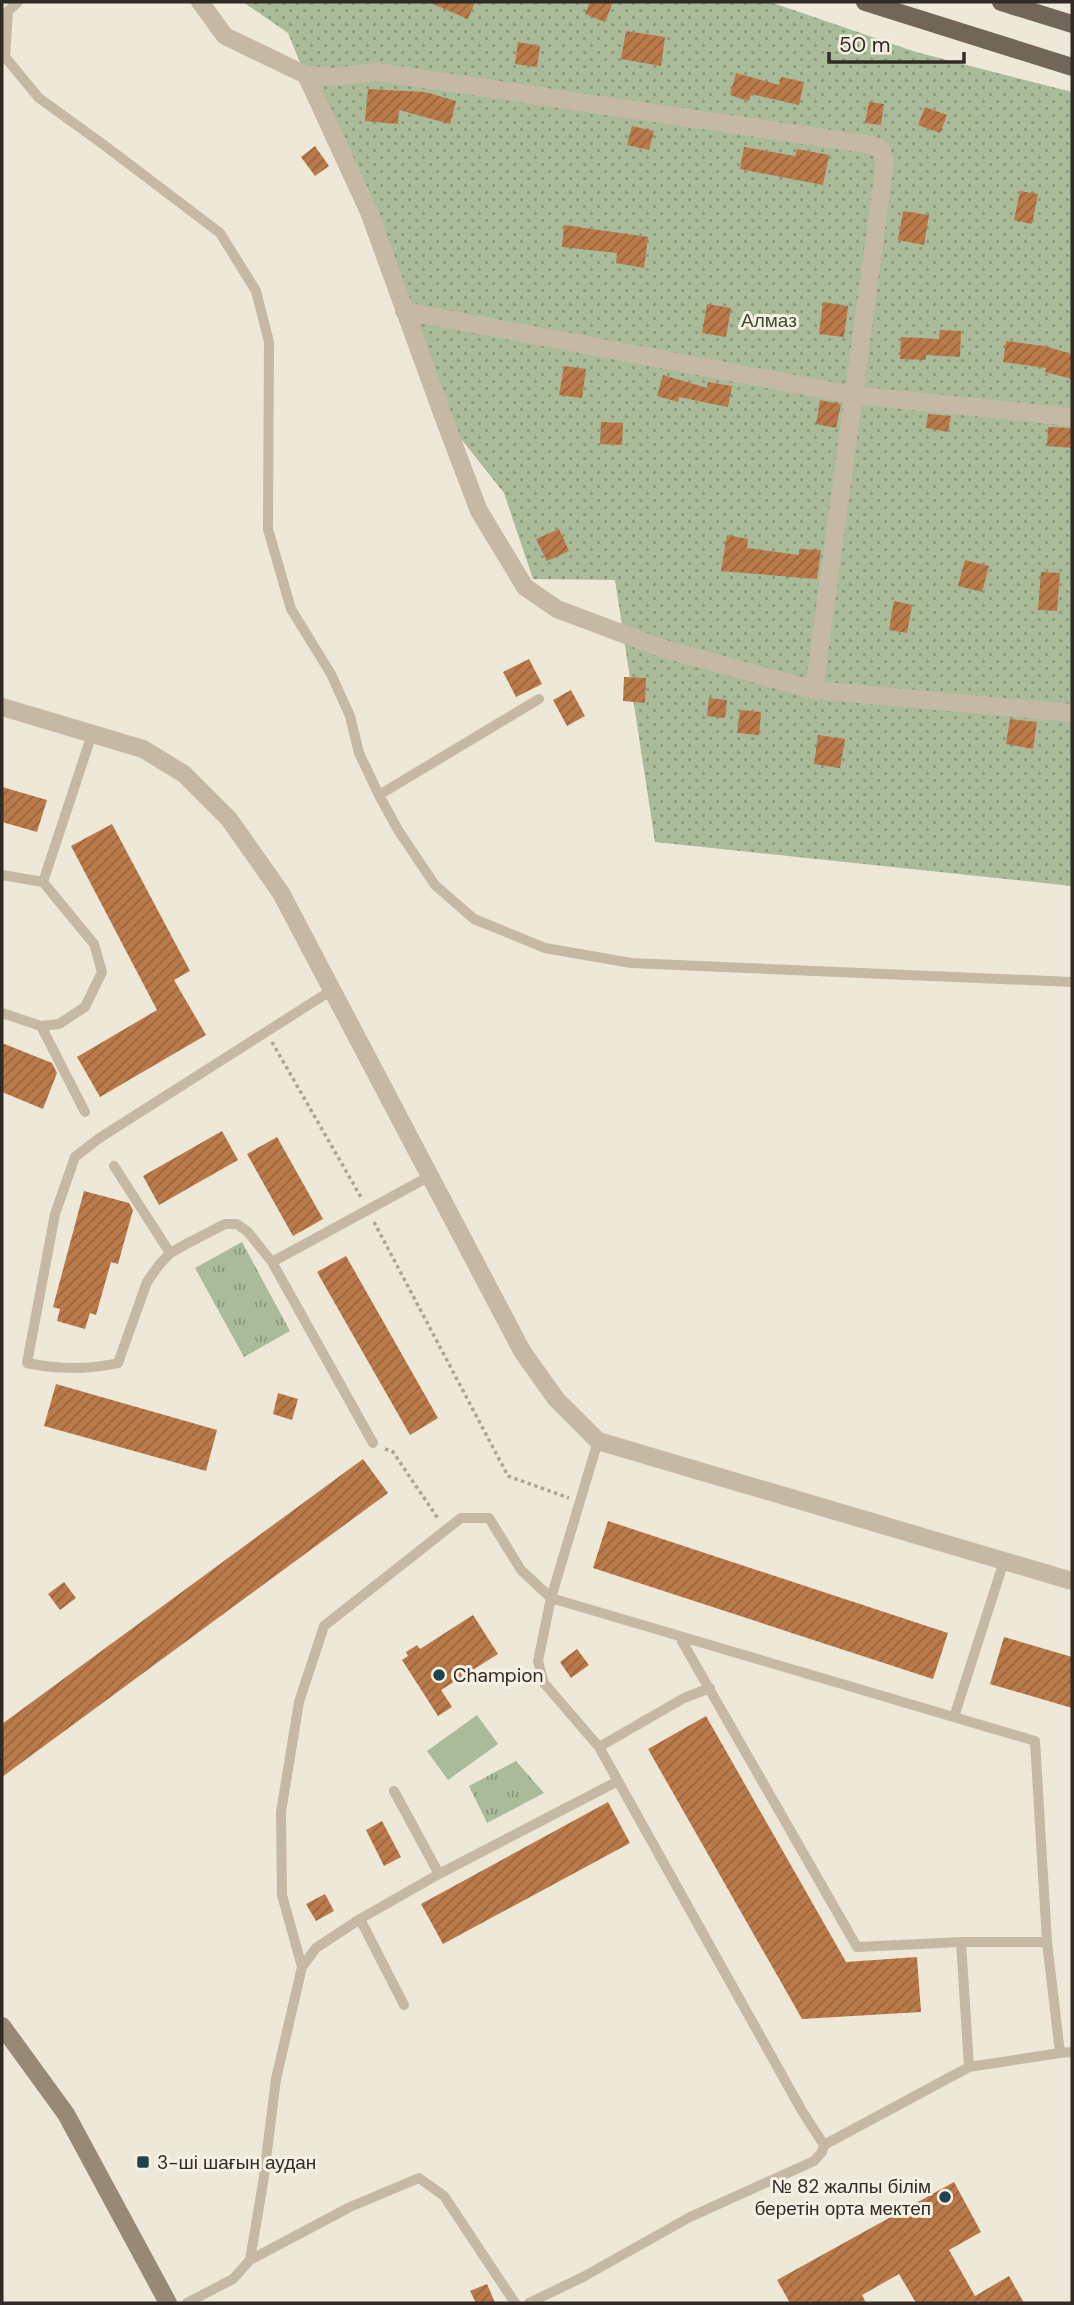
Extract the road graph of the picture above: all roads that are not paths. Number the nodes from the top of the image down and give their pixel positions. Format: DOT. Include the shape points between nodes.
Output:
graph roads {
  1 [pos="19,2"];
  2 [pos="200,2"];
  3 [pos="866,2"];
  4 [pos="1001,2"];
  5 [pos="1072,24"];
  6 [pos="1072,67"];
  7 [pos="306,75"];
  8 [pos="404,312"];
  9 [pos="853,395"];
  10 [pos="1072,417"];
  11 [pos="814,690"];
  12 [pos="540,699"];
  13 [pos="2,707"];
  14 [pos="1072,713"];
  15 [pos="92,734"];
  16 [pos="379,795"];
  17 [pos="2,875"];
  18 [pos="43,882"];
  19 [pos="1072,982"];
  20 [pos="332,990"];
  21 [pos="2,1013"];
  22 [pos="41,1026"];
  23 [pos="85,1112"];
  24 [pos="114,1166"];
  25 [pos="430,1176"];
  26 [pos="170,1253"];
  27 [pos="272,1262"];
  28 [pos="598,1441"];
  29 [pos="373,1443"];
  30 [pos="1004,1561"];
  31 [pos="1072,1581"];
  32 [pos="551,1598"];
  33 [pos="679,1636"];
  34 [pos="710,1688"];
  35 [pos="954,1717"];
  36 [pos="599,1747"];
  37 [pos="618,1781"];
  38 [pos="394,1791"];
  39 [pos="439,1874"];
  40 [pos="360,1919"];
  41 [pos="961,1942"];
  42 [pos="1047,1942"];
  43 [pos="302,1967"];
  44 [pos="404,2005"];
  45 [pos="2,2026"];
  46 [pos="1072,2052"];
  47 [pos="1060,2053"];
  48 [pos="969,2067"];
  49 [pos="824,2145"];
  50 [pos="250,2260"];
  51 [pos="168,2303"];
  52 [pos="187,2303"];
  53 [pos="515,2303"];
  54 [pos="528,2303"];
  1 -- 16 [label="lane" via="8,11 5,57 39,98 220,233 256,290 269,342 268,529 291,609 331,674"];
  2 -- 7 [label="street" via="225,36"];
  3 -- 6 [label="main road"];
  4 -- 5 [label="main road"];
  7 -- 8 [label="street" via="369,212"];
  7 -- 9 [label="street" via="377,72 881,149 885,162"];
  8 -- 9 [label="street"];
  8 -- 11 [label="street" via="479,511 525,587 557,609 661,648"];
  9 -- 10 [label="street"];
  9 -- 11 [label="street"];
  11 -- 14 [label="street"];
  12 -- 16 [label="lane"];
  13 -- 15 [label="street"];
  15 -- 18 [label="lane"];
  15 -- 20 [label="street" via="143,749 184,774 229,819 281,893"];
  16 -- 19 [label="lane" via="435,885 474,919 545,948 631,963"];
  17 -- 18 [label="lane"];
  18 -- 22 [label="lane" via="93,944 102,972 85,1007 59,1024"];
  20 -- 25 [label="street"];
  20 -- 26 [label="lane" via="75,1157 55,1214 27,1363 42,1367 118,1363 147,1282"];
  21 -- 22 [label="lane"];
  22 -- 23 [label="lane"];
  24 -- 26 [label="lane"];
  25 -- 27 [label="lane"];
  25 -- 28 [label="street" via="522,1351 556,1399"];
  26 -- 27 [label="lane" via="225,1224 237,1224"];
  27 -- 29 [label="lane"];
  28 -- 30 [label="street"];
  28 -- 32 [label="lane"];
  30 -- 31 [label="street"];
  30 -- 35 [label="lane"];
  32 -- 33 [label="lane"];
  32 -- 36 [label="lane" via="538,1661 544,1683"];
  32 -- 43 [label="lane" via="521,1570 489,1518 461,1518 324,1626 299,1702 281,1812 282,1895"];
  33 -- 34 [label="lane"];
  33 -- 35 [label="lane"];
  34 -- 36 [label="lane"];
  34 -- 41 [label="lane" via="856,1947"];
  35 -- 42 [label="lane" via="1035,1741"];
  36 -- 37 [label="lane"];
  37 -- 39 [label="lane"];
  37 -- 49 [label="lane"];
  38 -- 39 [label="lane"];
  39 -- 40 [label="lane"];
  40 -- 43 [label="lane" via="317,1948"];
  40 -- 44 [label="lane"];
  41 -- 42 [label="lane"];
  41 -- 48 [label="lane"];
  42 -- 47 [label="lane"];
  43 -- 50 [label="lane" via="276,2079"];
  45 -- 51 [label="street" via="66,2114"];
  46 -- 47 [label="lane"];
  47 -- 48 [label="lane"];
  48 -- 49 [label="lane"];
  49 -- 54 [label="lane" via="814,2161 691,2217"];
  50 -- 52 [label="lane" via="233,2279"];
  50 -- 53 [label="lane" via="350,2207 419,2178 444,2196"];
}
